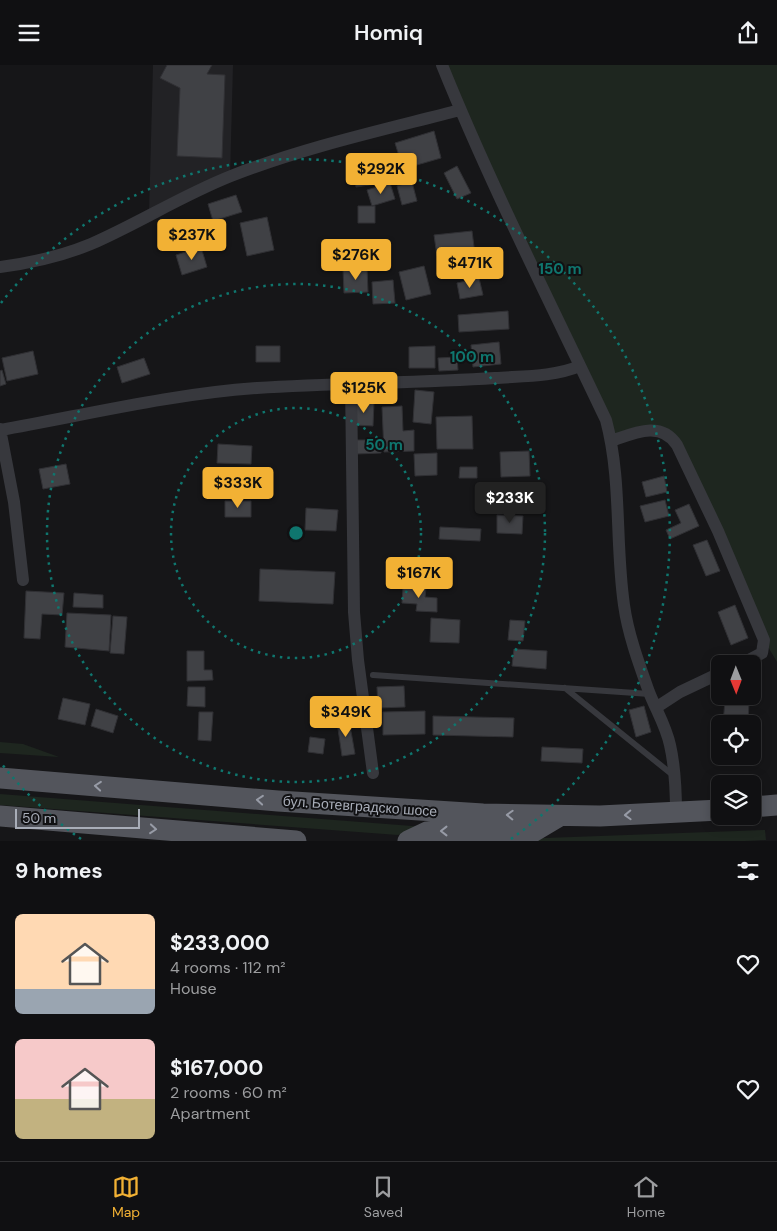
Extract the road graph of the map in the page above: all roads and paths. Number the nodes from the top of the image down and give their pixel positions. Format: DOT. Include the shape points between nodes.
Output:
graph roads {
  1 [pos="442,65"];
  2 [pos="460,111"];
  3 [pos="0,267"];
  4 [pos="580,365"];
  5 [pos="352,383"];
  6 [pos="0,429"];
  7 [pos="611,441"];
  8 [pos="23,580"];
  9 [pos="758,655"];
  10 [pos="373,675"];
  11 [pos="711,677"];
  12 [pos="565,688"];
  13 [pos="650,694"];
  14 [pos="657,707"];
  15 [pos="373,773"];
  16 [pos="675,777"];
  17 [pos="0,778"];
  18 [pos="777,805"];
  19 [pos="761,806"];
  20 [pos="711,811"];
  21 [pos="676,813"];
  22 [pos="0,816"];
  23 [pos="558,817"];
  24 [pos="296,841"];
  25 [pos="408,841"];
  1 -- 2 [label="street"];
  2 -- 3 [label="street" via="276,160 230,177 91,244 56,256"];
  2 -- 4 [label="street"];
  4 -- 5 [label="street" via="554,374"];
  4 -- 7 [label="street" via="606,420"];
  5 -- 6 [label="street" via="254,388 182,397"];
  5 -- 15 [label="street" via="354,613"];
  6 -- 8 [label="street" via="14,502"];
  7 -- 9 [label="street" via="648,430 672,437 718,531 764,640 762,653"];
  7 -- 13 [label="street" via="624,605"];
  10 -- 12 [label="lane"];
  11 -- 14 [label="street" via="680,691"];
  12 -- 13 [label="lane"];
  12 -- 16 [label="lane"];
  13 -- 14 [label="street"];
  14 -- 16 [label="street" via="670,745"];
  16 -- 21 [label="street"];
  23 -- 17 [label="main road, бул. Ботевградско шосе, one-way" via="278,801"];
  18 -- 19 [label="main road"];
  20 -- 21 [label="main road, бул. Ботевградско шосе"];
  21 -- 23 [label="main road, бул. Ботевградско шосе, one-way"];
  22 -- 24 [label="main road, one-way"];
  23 -- 25 [label="main road, one-way" via="531,833 438,831 427,832"];
}
